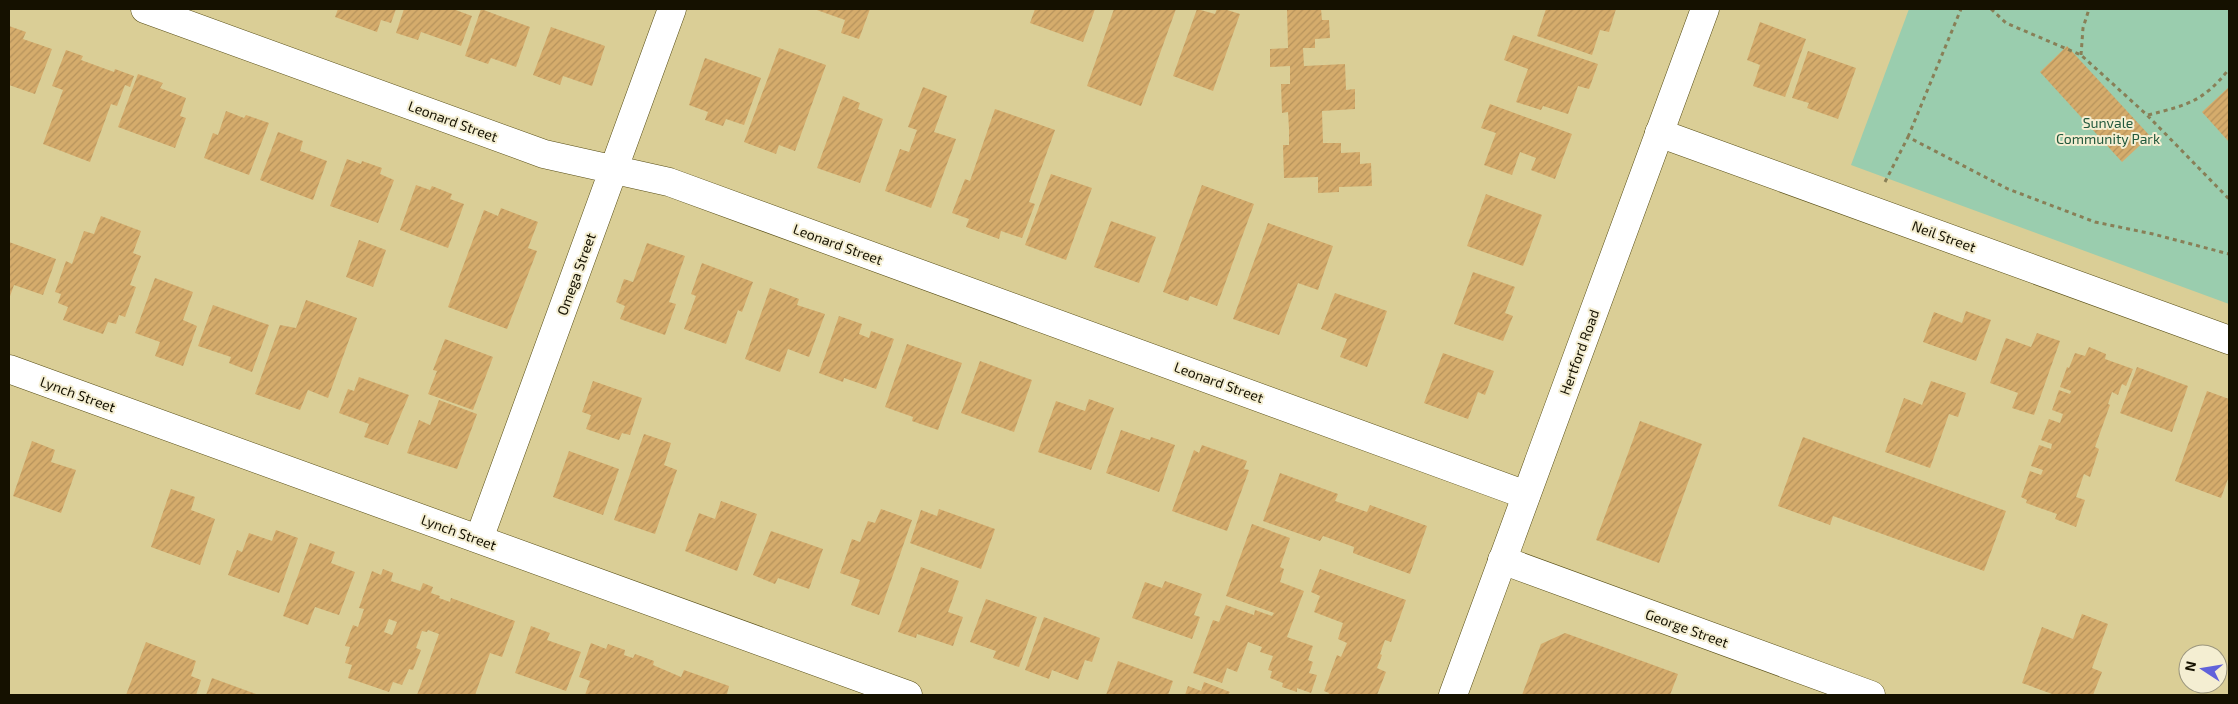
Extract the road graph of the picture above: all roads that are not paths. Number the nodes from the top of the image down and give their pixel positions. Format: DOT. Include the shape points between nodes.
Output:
graph roads {
  1 [pos="146,9"];
  2 [pos="672,9"];
  3 [pos="1705,9"];
  4 [pos="1659,133"];
  5 [pos="613,170"];
  6 [pos="2229,340"];
  7 [pos="9,369"];
  8 [pos="1526,494"];
  9 [pos="479,539"];
  10 [pos="1502,560"];
  11 [pos="908,695"];
  12 [pos="1453,695"];
  13 [pos="1871,695"];
  1 -- 5 [label="street, Leonard Street" via="544,154"];
  2 -- 5 [label="street, Omega Street"];
  3 -- 4 [label="street, Hertford Road"];
  4 -- 6 [label="street, Neil Street"];
  4 -- 8 [label="street, Hertford Road"];
  5 -- 8 [label="street, Leonard Street" via="669,182"];
  5 -- 9 [label="street, Omega Street"];
  7 -- 9 [label="street, Lynch Street"];
  8 -- 10 [label="street, Hertford Road"];
  9 -- 11 [label="street, Lynch Street"];
  10 -- 12 [label="street, Hertford Road"];
  10 -- 13 [label="street, George Street"];
}
